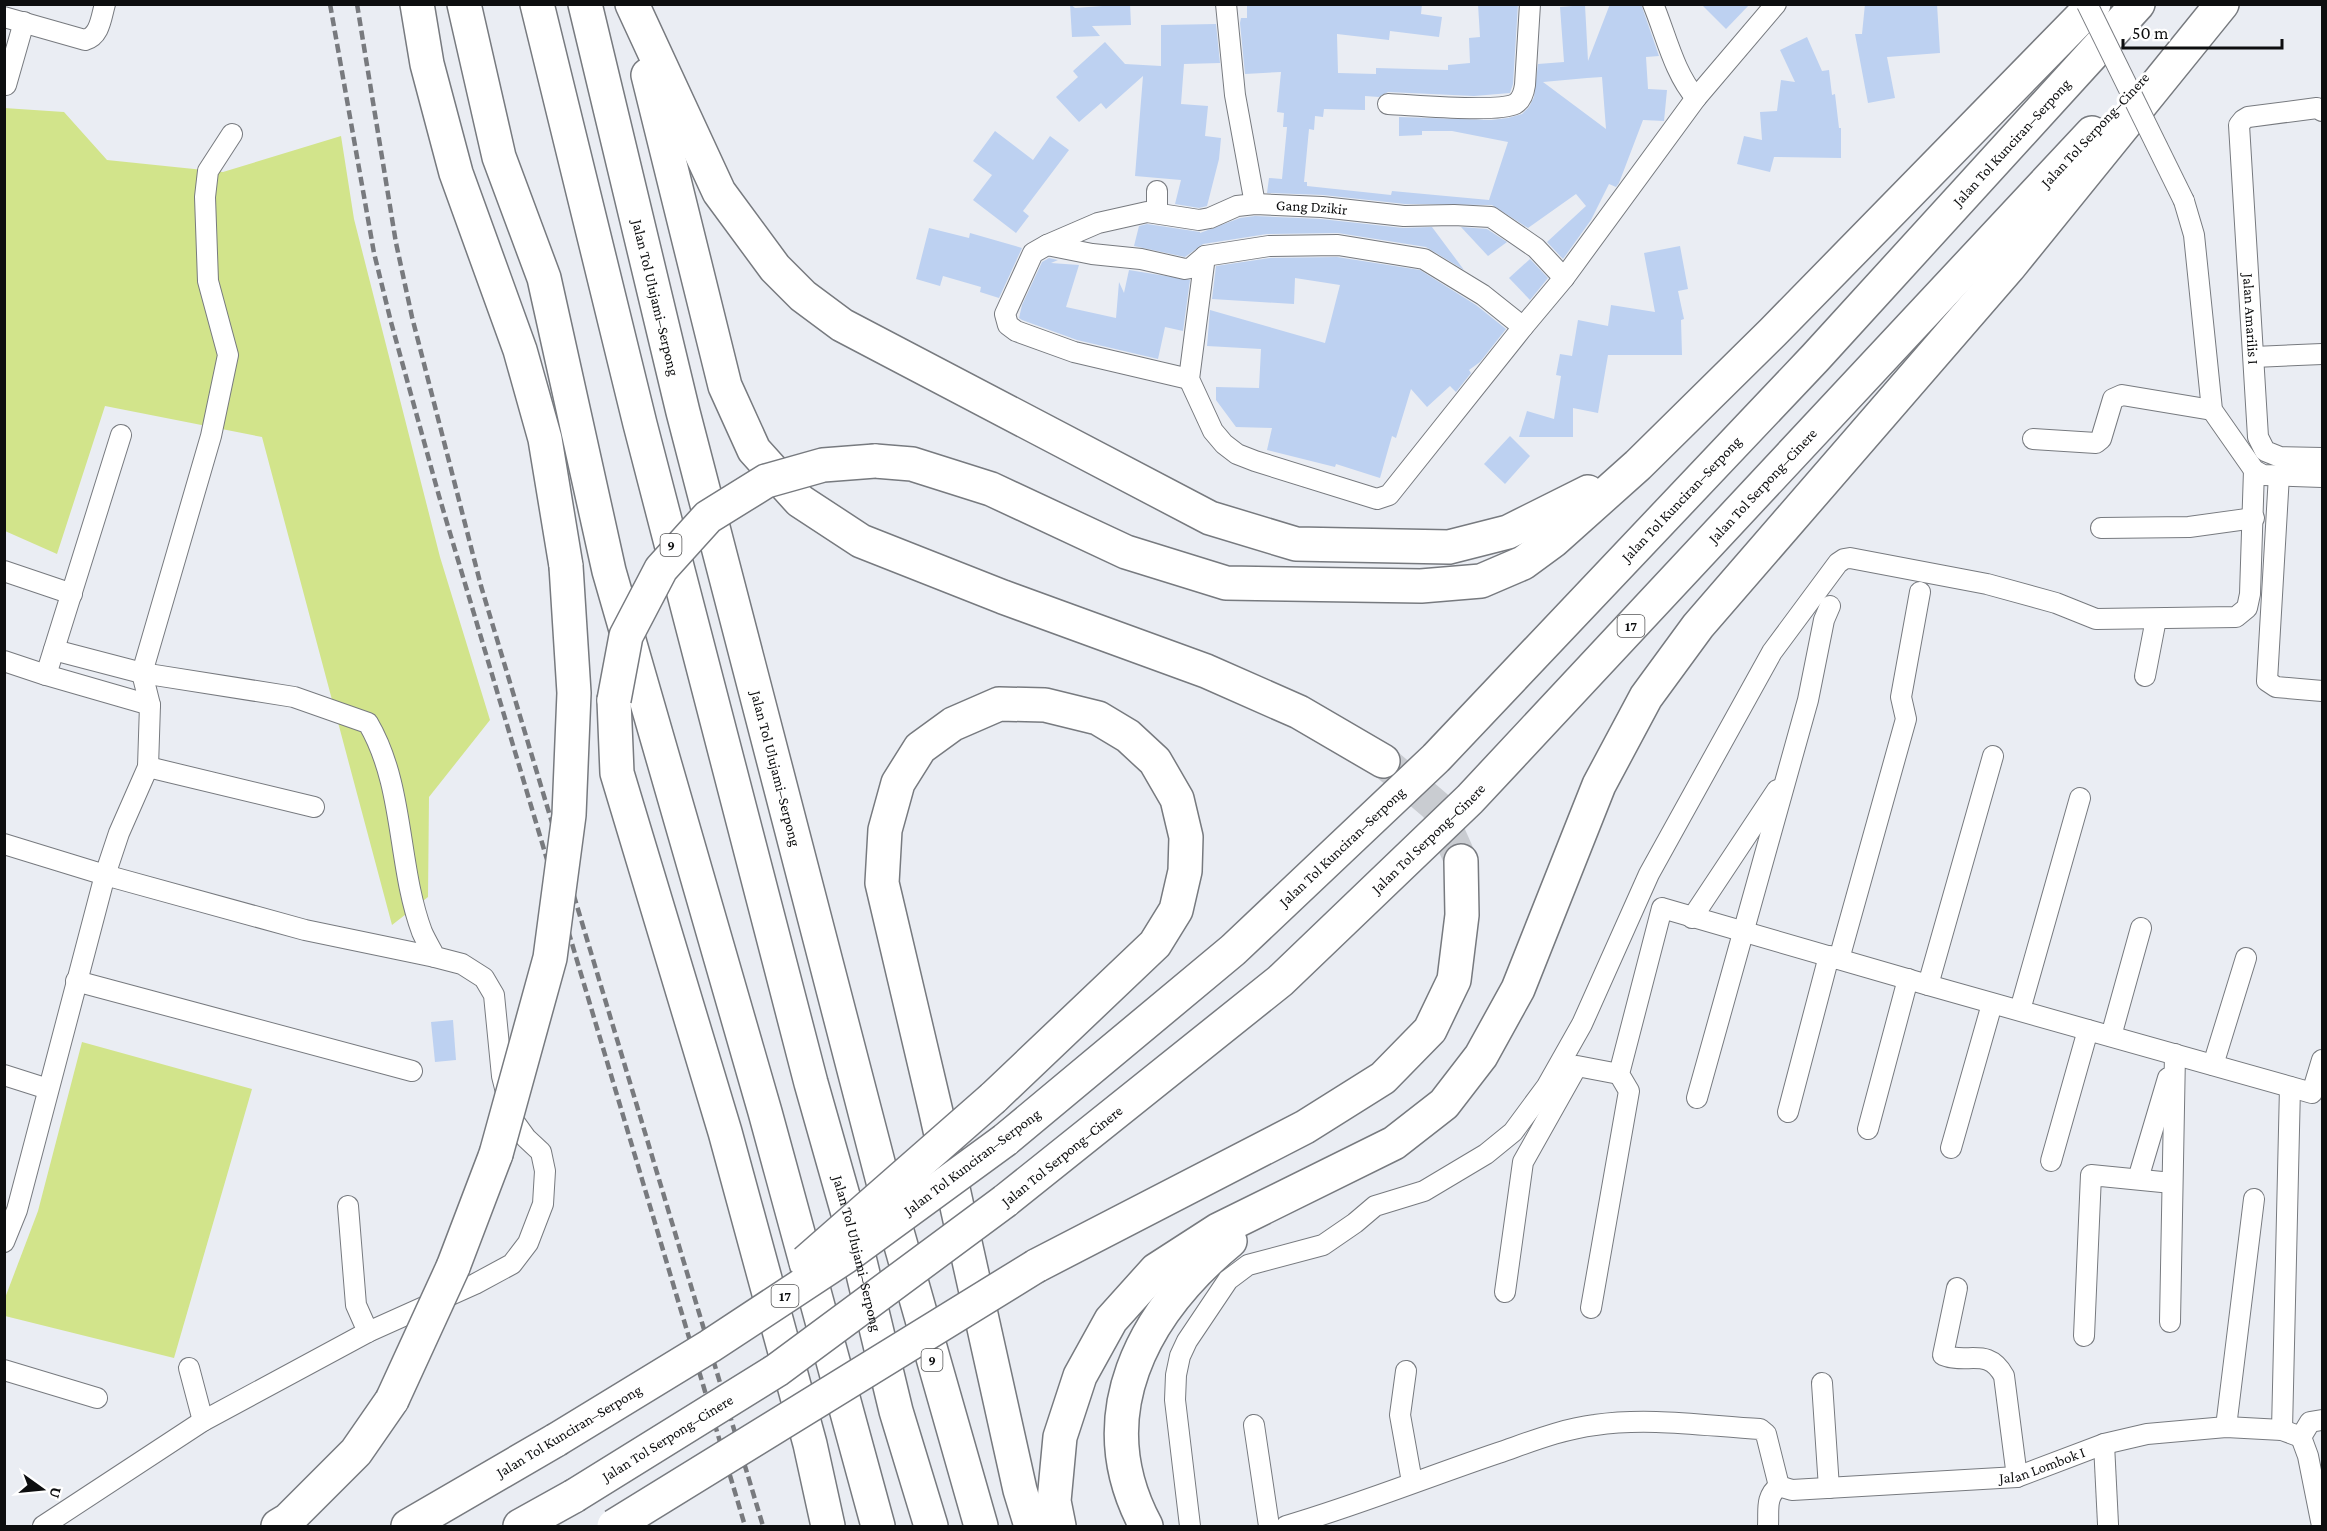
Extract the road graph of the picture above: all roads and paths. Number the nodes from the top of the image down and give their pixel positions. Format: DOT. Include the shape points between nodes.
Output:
graph roads {
  1 [pos="105,4"];
  2 [pos="417,4"];
  3 [pos="464,4"];
  4 [pos="537,4"];
  5 [pos="585,4"];
  6 [pos="632,4"];
  7 [pos="1226,4"];
  8 [pos="1530,4"];
  9 [pos="1653,4"];
  10 [pos="1776,4"];
  11 [pos="2087,4"];
  12 [pos="2094,4"];
  13 [pos="2138,4"];
  14 [pos="2212,4"];
  15 [pos="2222,4"];
  16 [pos="4,17"];
  17 [pos="24,22"];
  18 [pos="6,86"];
  19 [pos="1696,98"];
  20 [pos="1388,104"];
  21 [pos="2322,111"];
  22 [pos="232,134"];
  23 [pos="1157,190"];
  24 [pos="1255,204"];
  25 [pos="1157,212"];
  26 [pos="1047,245"];
  27 [pos="1206,256"];
  28 [pos="1564,278"];
  29 [pos="1523,327"];
  30 [pos="2322,354"];
  31 [pos="2254,357"];
  32 [pos="1189,379"];
  33 [pos="2212,410"];
  34 [pos="121,435"];
  35 [pos="2033,439"];
  36 [pos="2322,458"];
  37 [pos="1638,465"];
  38 [pos="2254,470"];
  39 [pos="2279,475"];
  40 [pos="2322,477"];
  41 [pos="2254,518"];
  42 [pos="2101,528"];
  43 [pos="4,571"];
  44 [pos="1920,592"];
  45 [pos="72,594"];
  46 [pos="1830,606"];
  47 [pos="2156,619"];
  48 [pos="54,650"];
  49 [pos="4,661"];
  50 [pos="142,673"];
  51 [pos="46,675"];
  52 [pos="2145,676"];
  53 [pos="2322,691"];
  54 [pos="150,705"];
  55 [pos="1993,756"];
  56 [pos="1383,761"];
  57 [pos="148,767"];
  58 [pos="1787,775"];
  59 [pos="2080,798"];
  60 [pos="314,807"];
  61 [pos="4,844"];
  62 [pos="1461,861"];
  63 [pos="105,875"];
  64 [pos="1692,918"];
  65 [pos="2141,928"];
  66 [pos="1743,932"];
  67 [pos="435,957"];
  68 [pos="1834,958"];
  69 [pos="2246,958"];
  70 [pos="1908,979"];
  71 [pos="76,981"];
  72 [pos="1928,986"];
  73 [pos="1992,1004"];
  74 [pos="2020,1011"];
  75 [pos="2088,1030"];
  76 [pos="2111,1036"];
  77 [pos="2175,1054"];
  78 [pos="2322,1060"];
  79 [pos="2213,1065"];
  80 [pos="412,1071"];
  81 [pos="1619,1074"];
  82 [pos="4,1075"];
  83 [pos="2290,1087"];
  84 [pos="48,1089"];
  85 [pos="1697,1098"];
  86 [pos="1788,1112"];
  87 [pos="1868,1128"];
  88 [pos="1951,1148"];
  89 [pos="2051,1161"];
  90 [pos="2138,1179"];
  91 [pos="2172,1183"];
  92 [pos="2254,1199"];
  93 [pos="1277,1201"];
  94 [pos="348,1206"];
  95 [pos="11,1207"];
  96 [pos="4,1242"];
  97 [pos="1957,1288"];
  98 [pos="1505,1293"];
  99 [pos="1591,1308"];
  100 [pos="2170,1322"];
  101 [pos="368,1332"];
  102 [pos="2084,1336"];
  103 [pos="710,1346"];
  104 [pos="189,1368"];
  105 [pos="4,1370"];
  106 [pos="1406,1371"];
  107 [pos="1822,1383"];
  108 [pos="97,1398"];
  109 [pos="2322,1420"];
  110 [pos="203,1421"];
  111 [pos="1254,1425"];
  112 [pos="2226,1427"];
  113 [pos="2282,1430"];
  114 [pos="2301,1437"];
  115 [pos="2104,1444"];
  116 [pos="2018,1477"];
  117 [pos="1412,1482"];
  118 [pos="1779,1486"];
  119 [pos="1829,1488"];
  120 [pos="2108,1524"];
  121 [pos="43,1527"];
  122 [pos="278,1527"];
  123 [pos="408,1527"];
  124 [pos="520,1527"];
  125 [pos="614,1527"];
  126 [pos="828,1527"];
  127 [pos="878,1527"];
  128 [pos="931,1527"];
  129 [pos="981,1527"];
  130 [pos="1031,1527"];
  131 [pos="1059,1527"];
  132 [pos="1146,1527"];
  133 [pos="1190,1527"];
  134 [pos="1269,1527"];
  135 [pos="1286,1527"];
  136 [pos="1768,1527"];
  137 [pos="2322,1527"];
  1 -- 17 [label="street" via="97,32 85,40"];
  2 -- 122 [label="highway, bridge" via="427,64 456,173 520,350 545,439 566,566 574,693 569,814 550,958 496,1154 453,1267 392,1400 356,1452"];
  3 -- 127 [label="highway" via="499,157 544,278 609,571 765,1112"];
  4 -- 128 [label="highway, Jalan Tol Ulujami–Serpong / 9" via="639,424 851,1224 896,1411"];
  5 -- 129 [label="highway, Jalan Tol Ulujami–Serpong / 9" via="683,412 886,1193"];
  6 -- 37 [label="highway" via="719,192 775,268 803,296 842,325 1210,518 1296,544 1449,547 1508,532"];
  6 -- 56 [label="highway" via="725,386 754,450 800,501 861,540 1003,597 1206,670 1299,712"];
  7 -- 24 [label="street" via="1235,94"];
  8 -- 20 [label="street" via="1526,85 1516,104 1484,108"];
  9 -- 19 [label="street" via="1680,74"];
  10 -- 19 [label="street"];
  11 -- 33 [label="street, bridge" via="2184,201 2194,235"];
  12 -- 37 [label="highway"];
  13 -- 103 [label="highway, Jalan Tol Kunciran–Serpong / 17, bridge" via="1815,358 1436,758 1233,950 1005,1140 845,1257"];
  14 -- 124 [label="highway, Jalan Tol Serpong–Cinere / 17, bridge" via="1470,799 1280,981 1005,1201 777,1370"];
  15 -- 93 [label="highway" via="2009,267 1698,626 1646,697 1599,785 1518,989 1481,1056 1444,1104 1394,1143"];
  16 -- 17 [label="street"];
  17 -- 18 [label="street"];
  19 -- 28 [label="street"];
  21 -- 31 [label="street, Jalan Amarilis I" via="2317,108 2248,117 2239,126"];
  22 -- 50 [label="street" via="208,171 205,197 208,281 228,355 211,436"];
  23 -- 25 [label="street"];
  24 -- 25 [label="street, Gang Dzikir" via="1198,220"];
  24 -- 28 [label="street, Gang Dzikir" via="1404,216 1491,217 1536,248"];
  25 -- 26 [label="street, Gang Dzikir" via="1098,223"];
  26 -- 27 [label="street" via="1185,269"];
  26 -- 32 [label="street" via="1033,253 1005,314 1008,325 1074,352"];
  27 -- 29 [label="street" via="1269,246 1338,245 1424,259 1483,295"];
  27 -- 32 [label="street"];
  28 -- 29 [label="street"];
  29 -- 32 [label="street" via="1389,495 1377,500 1237,454 1213,431"];
  30 -- 31 [label="street"];
  31 -- 36 [label="street, Jalan Amarilis I" via="2258,437 2265,451 2280,457"];
  33 -- 35 [label="street" via="2122,395 2113,399 2101,439 2096,443"];
  33 -- 38 [label="street"];
  34 -- 45 [label="street"];
  37 -- 126 [label="highway, bridge" via="1553,541 1523,563 1481,581 1420,586 1226,583 1137,556 991,489 912,464 875,461 823,465 766,481 708,517 661,569 626,636 614,700 616,773 725,1132 810,1444"];
  38 -- 39 [label="street" via="2263,475"];
  38 -- 41 [label="street"];
  39 -- 40 [label="street"];
  39 -- 53 [label="street" via="2267,681 2276,687"];
  41 -- 42 [label="street" via="2189,527"];
  41 -- 47 [label="street" via="2247,608 2236,617"];
  43 -- 45 [label="street"];
  44 -- 68 [label="street" via="1901,697 1906,719"];
  45 -- 48 [label="street"];
  46 -- 58 [label="street"];
  47 -- 52 [label="street"];
  47 -- 133 [label="street" via="2096,620 2056,603 1987,585 1850,558 1838,563 1772,652 1649,874 1582,1024 1547,1086 1513,1132 1486,1154 1424,1191 1375,1206 1323,1245 1248,1265 1228,1280 1193,1332 1180,1356 1175,1400"];
  48 -- 50 [label="street"];
  48 -- 51 [label="street"];
  49 -- 51 [label="street"];
  50 -- 54 [label="street"];
  50 -- 67 [label="street" via="294,697 368,723 380,744 409,882 423,933"];
  51 -- 54 [label="street"];
  54 -- 57 [label="street"];
  55 -- 72 [label="street"];
  57 -- 60 [label="street"];
  57 -- 63 [label="street"];
  58 -- 64 [label="street"];
  58 -- 66 [label="street"];
  59 -- 74 [label="street"];
  61 -- 63 [label="street"];
  62 -- 125 [label="highway, bridge" via="1462,915 1454,980 1430,1030 1383,1078 1305,1127 1036,1266"];
  63 -- 67 [label="street" via="305,930"];
  63 -- 71 [label="street"];
  64 -- 66 [label="street"];
  64 -- 81 [label="street" via="1662,908"];
  65 -- 76 [label="street"];
  66 -- 68 [label="street"];
  66 -- 85 [label="street"];
  67 -- 101 [label="street" via="462,964 484,978 494,995 502,1076 513,1120 541,1152 545,1171 543,1204 528,1243 512,1264"];
  68 -- 70 [label="street"];
  68 -- 86 [label="street"];
  69 -- 79 [label="street"];
  70 -- 72 [label="street"];
  70 -- 87 [label="street"];
  71 -- 80 [label="street"];
  71 -- 84 [label="street"];
  72 -- 73 [label="street"];
  73 -- 74 [label="street"];
  73 -- 88 [label="street"];
  74 -- 75 [label="street"];
  75 -- 76 [label="street"];
  75 -- 89 [label="street"];
  76 -- 77 [label="street"];
  77 -- 79 [label="street"];
  77 -- 90 [label="street"];
  77 -- 91 [label="street"];
  78 -- 83 [label="street" via="2312,1093"];
  79 -- 83 [label="street"];
  81 -- 98 [label="street" via="1577,1066 1523,1162"];
  81 -- 99 [label="street" via="1629,1091"];
  82 -- 84 [label="street"];
  83 -- 113 [label="street"];
  84 -- 95 [label="street"];
  90 -- 91 [label="street"];
  90 -- 102 [label="street" via="2091,1175"];
  91 -- 100 [label="street"];
  92 -- 112 [label="street"];
  93 -- 131 [label="highway" via="1218,1230 1156,1270 1111,1320 1080,1376 1060,1437 1054,1501"];
  93 -- 132 [label="highway" via="1205,1262 1163,1309 1136,1358 1121,1414 1124,1463"];
  94 -- 101 [label="street" via="356,1305"];
  95 -- 96 [label="street"];
  97 -- 116 [label="street" via="1943,1355 1988,1358 2000,1368"];
  101 -- 110 [label="street"];
  103 -- 123 [label="highway, Jalan Tol Kunciran–Serpong / 17, bridge"];
  103 -- 130 [label="highway, bridge" via="993,1098 1155,944 1176,910 1185,871 1185,837 1177,799 1155,761 1128,736 1098,717 1045,705 999,704 953,723 920,748 898,783 885,830 882,883 936,1112 1020,1490"];
  104 -- 110 [label="street"];
  105 -- 108 [label="street"];
  106 -- 117 [label="street" via="1400,1415"];
  107 -- 119 [label="street"];
  109 -- 114 [label="street" via="2310,1422"];
  110 -- 121 [label="street"];
  111 -- 134 [label="street"];
  112 -- 113 [label="street, Jalan Lombok I"];
  112 -- 115 [label="street, Jalan Lombok I" via="2147,1434"];
  113 -- 114 [label="street, Jalan Lombok I"];
  114 -- 137 [label="street"];
  115 -- 116 [label="street, Jalan Lombok I"];
  115 -- 120 [label="street"];
  116 -- 119 [label="street, Jalan Lombok I"];
  117 -- 118 [label="street" via="1560,1432 1635,1422 1760,1429 1766,1434"];
  117 -- 135 [label="street"];
  118 -- 119 [label="street, Jalan Lombok I" via="1792,1490"];
  118 -- 136 [label="street" via="1769,1499"];
}
